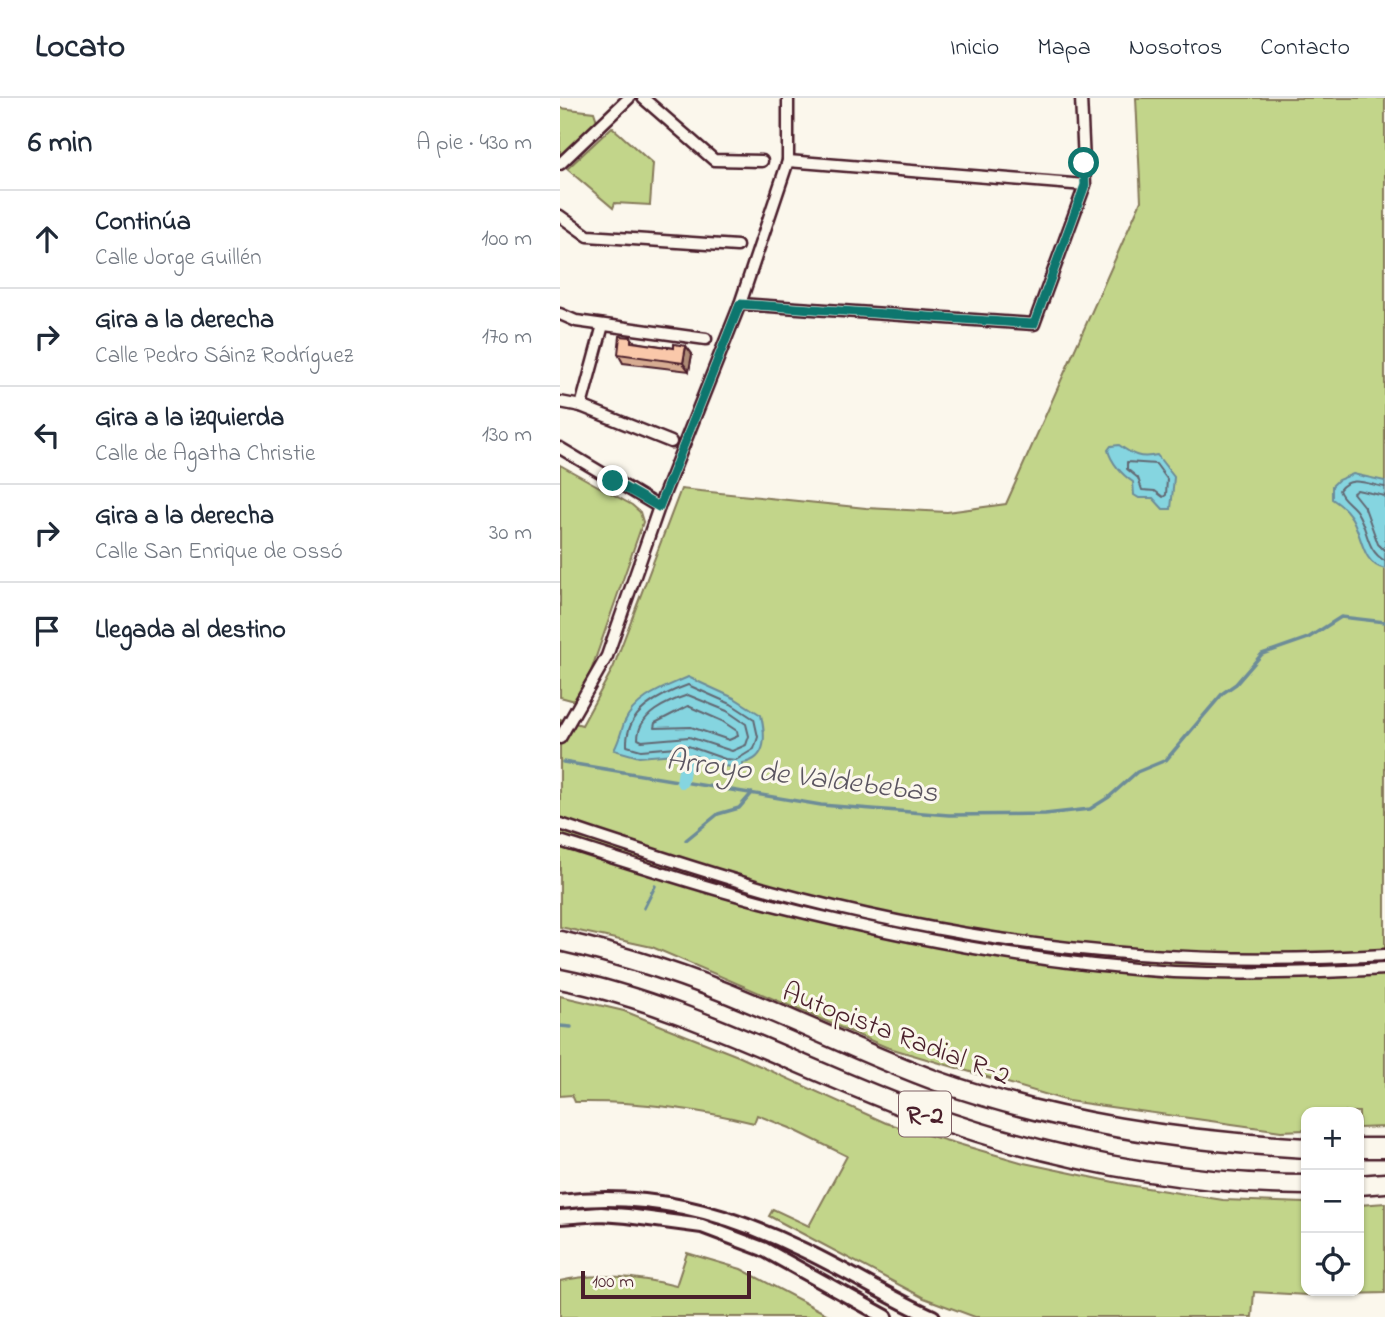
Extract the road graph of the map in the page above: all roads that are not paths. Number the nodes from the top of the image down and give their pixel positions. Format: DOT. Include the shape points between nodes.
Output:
graph roads {
  1 [pos="629,98"];
  2 [pos="643,98"];
  3 [pos="788,98"];
  4 [pos="1081,98"];
  5 [pos="788,161"];
  6 [pos="762,162"];
  7 [pos="560,164"];
  8 [pos="1085,185"];
  9 [pos="560,216"];
  10 [pos="737,246"];
  11 [pos="740,304"];
  12 [pos="560,314"];
  13 [pos="603,325"];
  14 [pos="706,340"];
  15 [pos="560,402"];
  16 [pos="581,406"];
  17 [pos="671,442"];
  18 [pos="560,449"];
  19 [pos="659,507"];
  20 [pos="560,738"];
  21 [pos="560,824"];
  22 [pos="560,841"];
  23 [pos="560,941"];
  24 [pos="1385,955"];
  25 [pos="1385,969"];
  26 [pos="560,979"];
  27 [pos="1301,1148"];
  28 [pos="1364,1148"];
  29 [pos="1385,1148"];
  30 [pos="1385,1183"];
  31 [pos="1301,1185"];
  32 [pos="1364,1185"];
  33 [pos="560,1202"];
  34 [pos="560,1217"];
  35 [pos="887,1317"];
  36 [pos="933,1317"];
  1 -- 7 [label="street"];
  2 -- 6 [label="street" via="714,160"];
  3 -- 5 [label="street"];
  4 -- 8 [label="street"];
  5 -- 8 [label="street"];
  5 -- 11 [label="street"];
  8 -- 11 [label="street" via="1034,324"];
  9 -- 10 [label="street" via="588,236"];
  11 -- 19 [label="street"];
  12 -- 13 [label="street"];
  13 -- 14 [label="street"];
  13 -- 16 [label="street"];
  15 -- 16 [label="street"];
  16 -- 17 [label="street"];
  18 -- 19 [label="street"];
  19 -- 20 [label="street" via="607,656"];
  21 -- 24 [label="street" via="774,891 1012,941 1175,958"];
  22 -- 25 [label="street" via="770,904 1010,955 1174,972"];
  23 -- 27 [label="highway, Autopista Radial R-2 / R-2" via="673,973 937,1081 1027,1109 1170,1137"];
  26 -- 31 [label="highway, R-2" via="689,1017 927,1115 1014,1142 1170,1175"];
  28 -- 29 [label="highway"];
  30 -- 32 [label="highway"];
  33 -- 36 [label="street" via="600,1197 709,1212 801,1248"];
  34 -- 35 [label="street" via="601,1214 702,1226 762,1249"];
}
